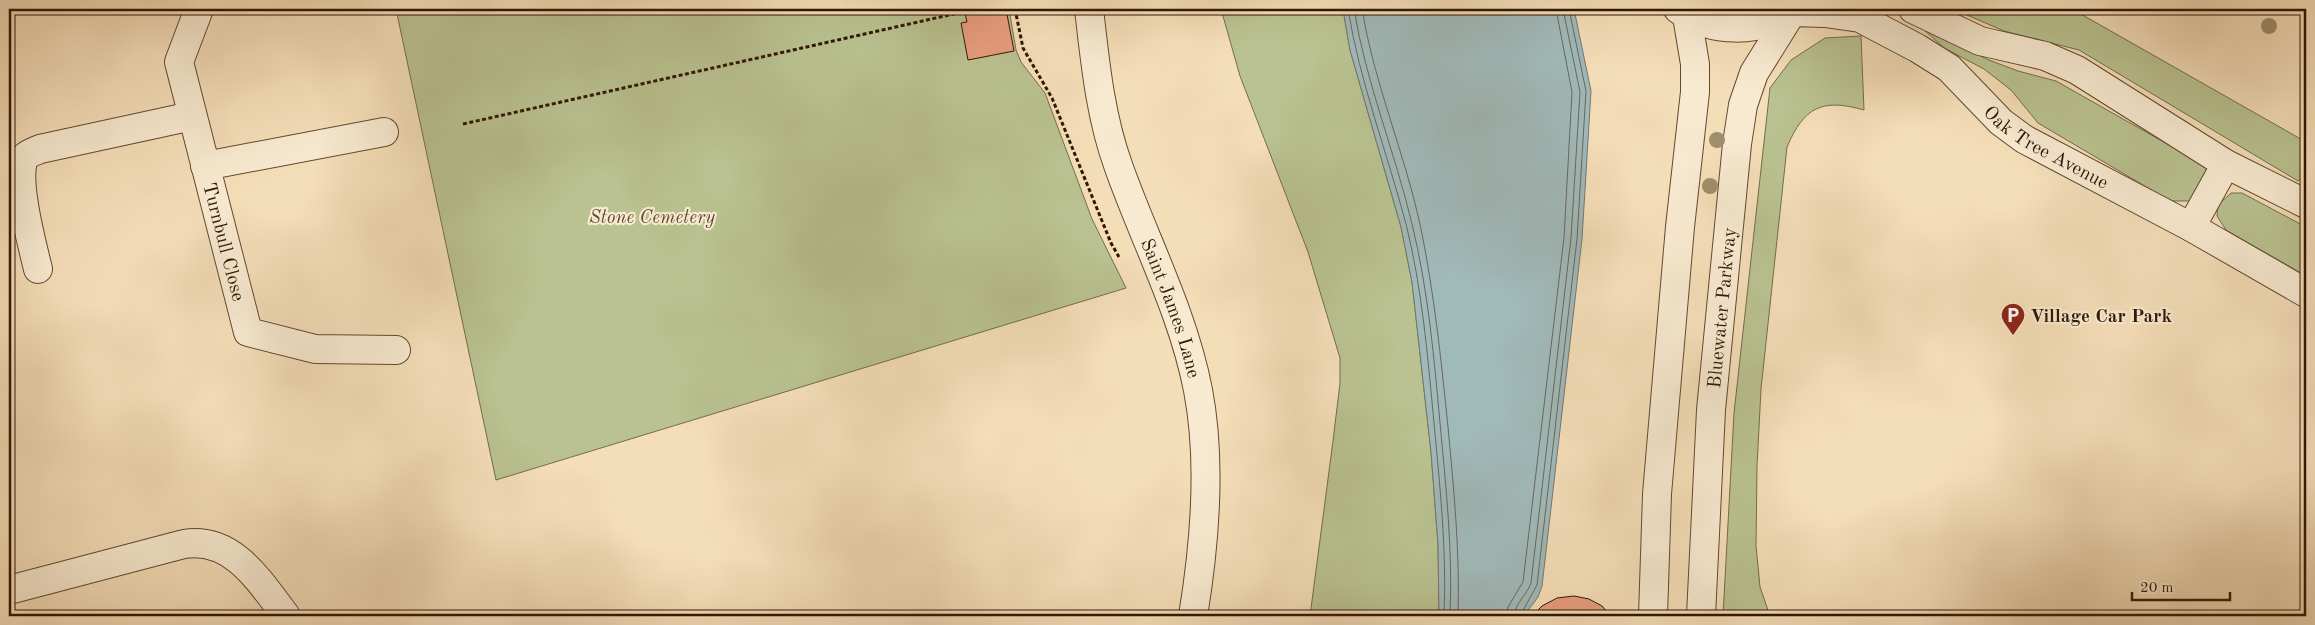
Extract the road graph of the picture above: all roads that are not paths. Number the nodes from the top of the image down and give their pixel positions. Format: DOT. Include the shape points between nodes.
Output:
graph roads {
  1 [pos="199,9"];
  2 [pos="1088,9"];
  3 [pos="1913,9"];
  4 [pos="1794,10"];
  5 [pos="1683,12"];
  6 [pos="192,116"];
  7 [pos="384,132"];
  8 [pos="2226,164"];
  9 [pos="205,166"];
  10 [pos="2306,204"];
  11 [pos="2191,227"];
  12 [pos="38,269"];
  13 [pos="2306,293"];
  14 [pos="396,350"];
  15 [pos="9,590"];
  16 [pos="286,616"];
  17 [pos="1193,616"];
  18 [pos="1653,616"];
  19 [pos="1701,616"];
  1 -- 6 [label="street, Turnbull Close" via="178,62"];
  2 -- 17 [label="street, Saint James Lane" via="1110,139 1180,324 1198,390 1203,426 1204,503"];
  3 -- 8 [label="street" via="1980,41 2044,56 2077,70"];
  4 -- 5 [label="street" via="1767,24 1740,29 1713,26"];
  4 -- 11 [label="street, Oak Tree Avenue" via="1860,18 1917,48 1949,68 2001,122 2024,139"];
  4 -- 19 [label="street, Bluewater Parkway" via="1754,73 1743,105 1737,144 1711,410"];
  5 -- 18 [label="street" via="1695,64 1695,92 1658,484"];
  6 -- 9 [label="street, Turnbull Close"];
  6 -- 12 [label="street" via="40,149 26,156 21,168 21,184"];
  7 -- 9 [label="street"];
  8 -- 10 [label="street"];
  8 -- 11 [label="street"];
  9 -- 14 [label="street, Turnbull Close" via="248,332 315,349"];
  11 -- 13 [label="street, Oak Tree Avenue"];
  15 -- 16 [label="street" via="184,544 206,543 231,554 242,563"];
}
